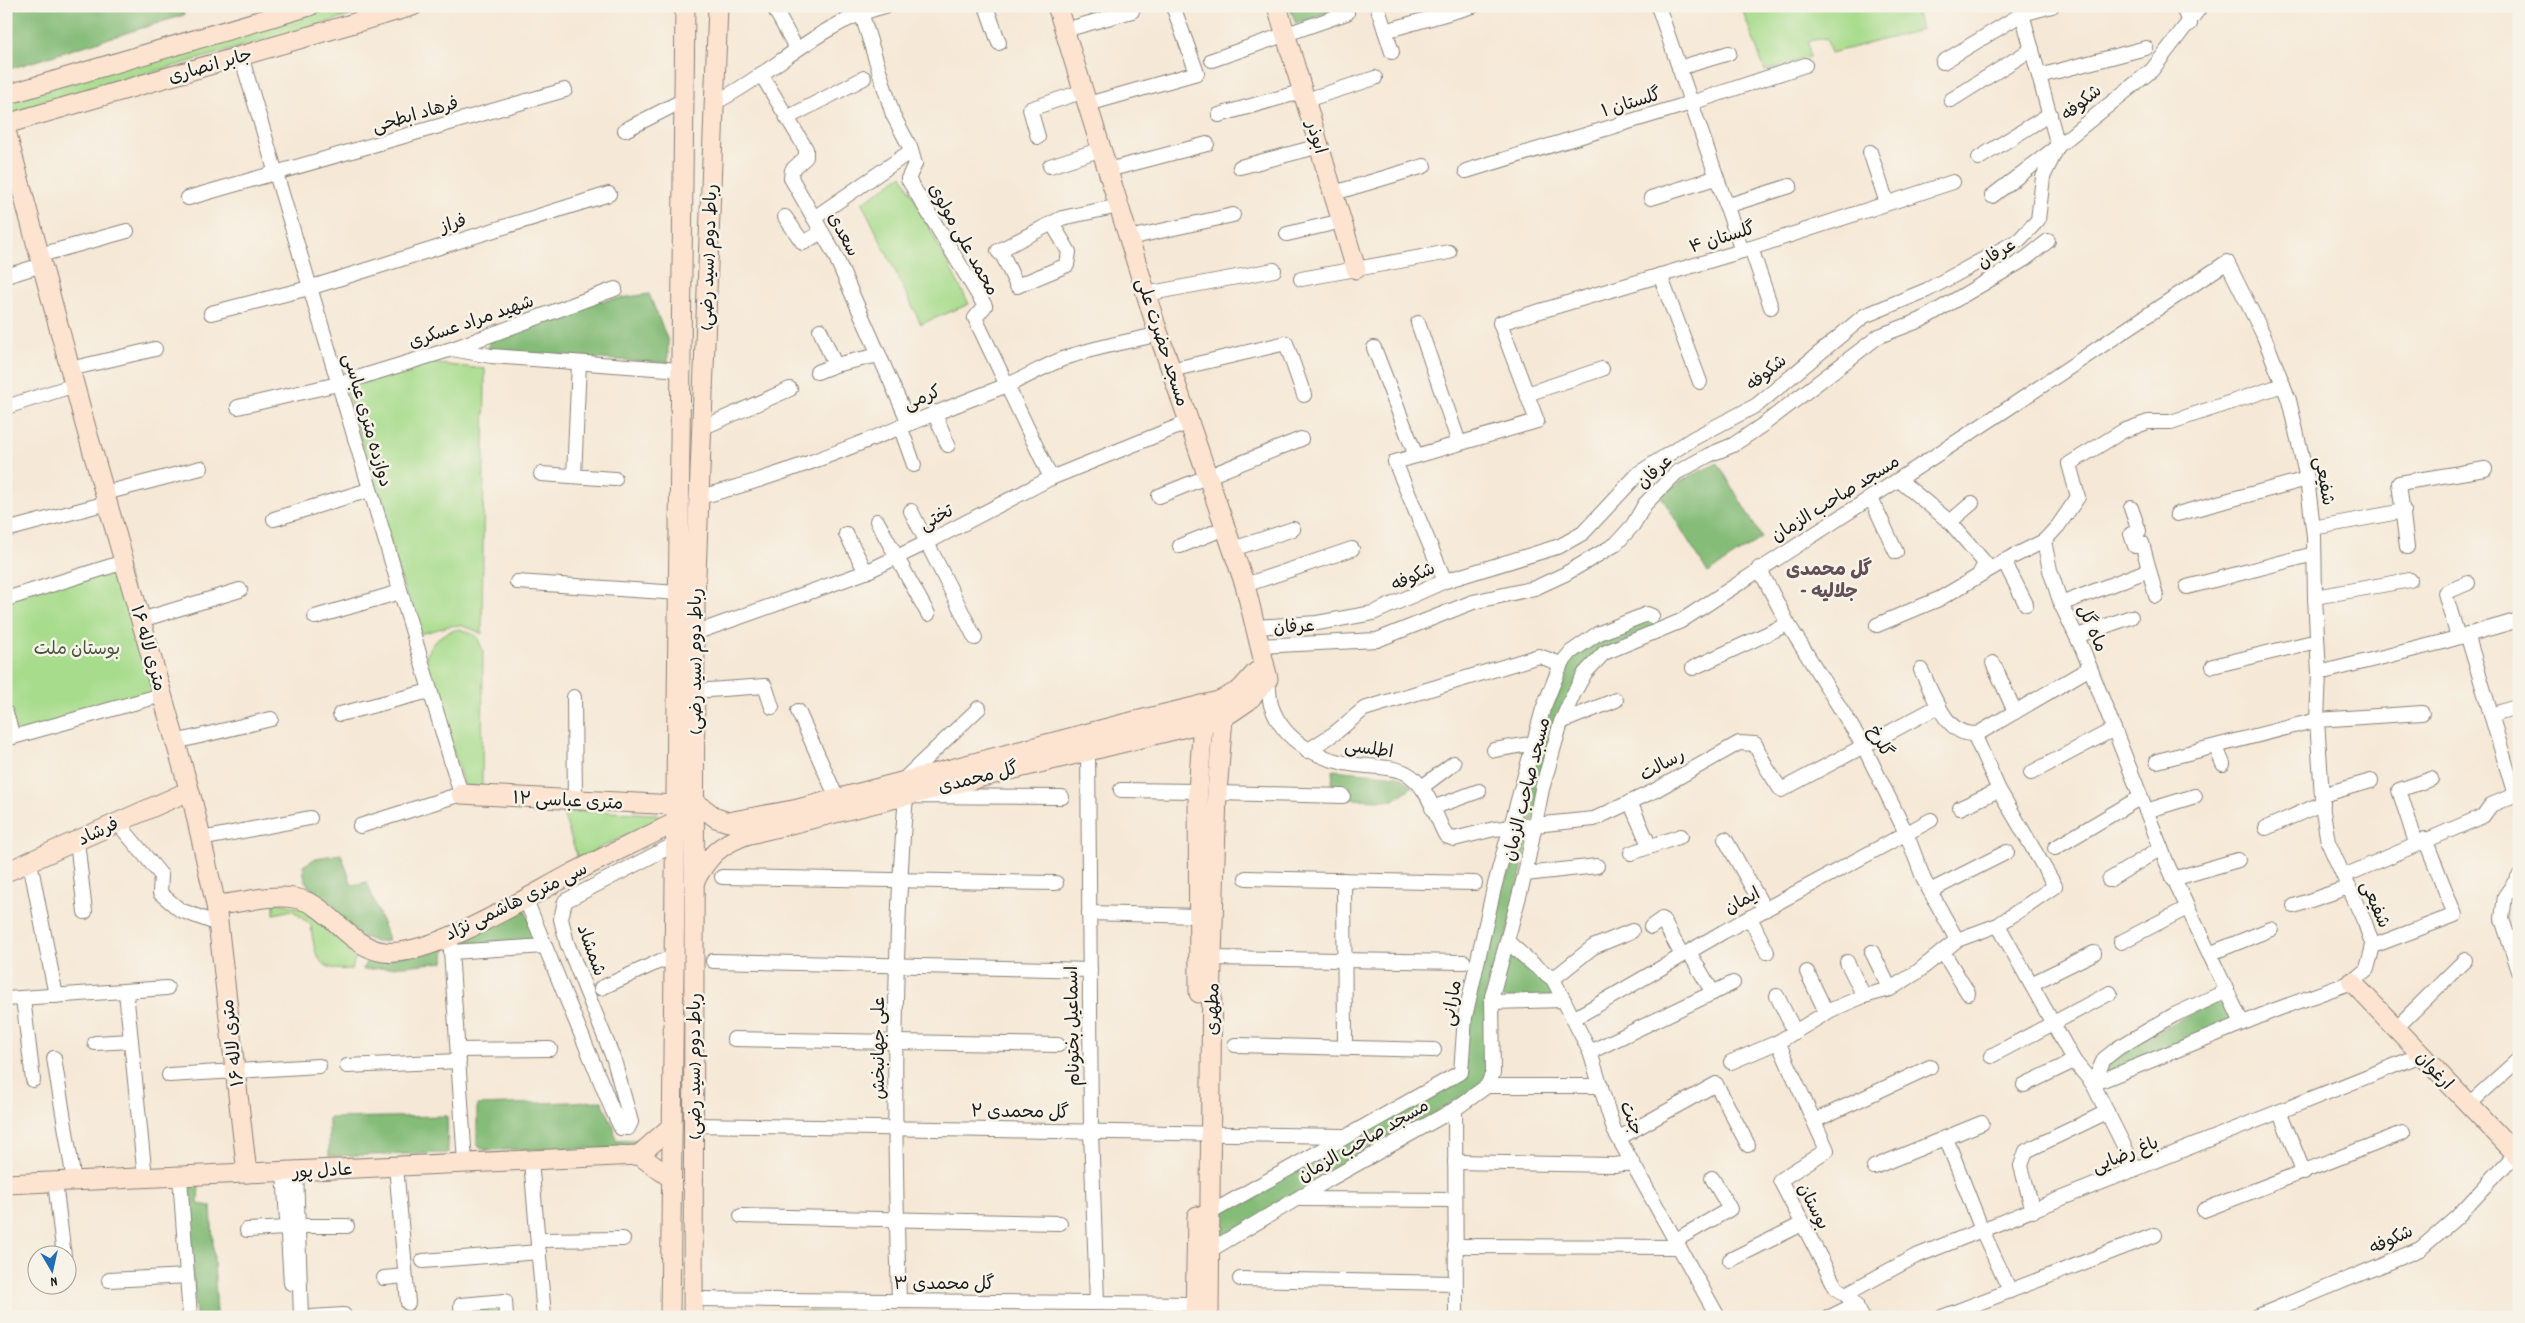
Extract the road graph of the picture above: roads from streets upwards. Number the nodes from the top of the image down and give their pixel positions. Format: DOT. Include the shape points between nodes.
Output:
graph roads {
  1 [pos="310,6"];
  2 [pos="413,6"];
  3 [pos="685,6"];
  4 [pos="718,6"];
  5 [pos="773,6"];
  6 [pos="885,6"];
  7 [pos="986,6"];
  8 [pos="1057,6"];
  9 [pos="1173,6"];
  10 [pos="1277,6"];
  11 [pos="1377,6"];
  12 [pos="1473,6"];
  13 [pos="1658,6"];
  14 [pos="2052,6"];
  15 [pos="2182,6"];
  16 [pos="2201,6"];
  17 [pos="1345,10"];
  18 [pos="2021,10"];
  19 [pos="1132,11"];
  20 [pos="861,12"];
  21 [pos="2190,24"];
  22 [pos="1065,30"];
  23 [pos="1385,31"];
  24 [pos="1286,33"];
  25 [pos="999,43"];
  26 [pos="796,48"];
  27 [pos="2146,48"];
  28 [pos="2032,49"];
  29 [pos="1392,52"];
  30 [pos="1729,53"];
  31 [pos="241,56"];
  32 [pos="1212,60"];
  33 [pos="1943,62"];
  34 [pos="1805,65"];
  35 [pos="1679,68"];
  36 [pos="761,74"];
  37 [pos="2039,76"];
  38 [pos="864,78"];
  39 [pos="1375,78"];
  40 [pos="565,90"];
  41 [pos="6,95"];
  42 [pos="1305,95"];
  43 [pos="1086,98"];
  44 [pos="684,100"];
  45 [pos="1952,100"];
  46 [pos="714,103"];
  47 [pos="1691,103"];
  48 [pos="2050,114"];
  49 [pos="1219,115"];
  50 [pos="787,118"];
  51 [pos="6,124"];
  52 [pos="625,130"];
  53 [pos="6,131"];
  54 [pos="1038,136"];
  55 [pos="1207,144"];
  56 [pos="1320,146"];
  57 [pos="2058,146"];
  58 [pos="1102,149"];
  59 [pos="911,151"];
  60 [pos="1870,152"];
  61 [pos="1979,158"];
  62 [pos="1050,166"];
  63 [pos="1424,166"];
  64 [pos="1240,167"];
  65 [pos="1108,170"];
  66 [pos="1466,171"];
  67 [pos="276,174"];
  68 [pos="1715,178"];
  69 [pos="1953,182"];
  70 [pos="1790,186"];
  71 [pos="1334,193"];
  72 [pos="608,194"];
  73 [pos="1992,196"];
  74 [pos="188,198"];
  75 [pos="1652,198"];
  76 [pos="1887,203"];
  77 [pos="1119,206"];
  78 [pos="1726,206"];
  79 [pos="682,213"];
  80 [pos="710,214"];
  81 [pos="1232,215"];
  82 [pos="785,217"];
  83 [pos="814,218"];
  84 [pos="1342,221"];
  85 [pos="1052,223"];
  86 [pos="126,231"];
  87 [pos="822,232"];
  88 [pos="1287,234"];
  89 [pos="1129,238"];
  90 [pos="2048,241"];
  91 [pos="1746,250"];
  92 [pos="1449,252"];
  93 [pos="41,260"];
  94 [pos="2227,262"];
  95 [pos="1356,268"];
  96 [pos="1274,270"];
  97 [pos="6,276"];
  98 [pos="1660,276"];
  99 [pos="1301,279"];
  100 [pos="309,288"];
  101 [pos="615,289"];
  102 [pos="1146,294"];
  103 [pos="1771,307"];
  104 [pos="211,313"];
  105 [pos="1418,323"];
  106 [pos="820,330"];
  107 [pos="1159,334"];
  108 [pos="1374,348"];
  109 [pos="452,349"];
  110 [pos="155,350"];
  111 [pos="879,355"];
  112 [pos="579,363"];
  113 [pos="835,365"];
  114 [pos="1602,369"];
  115 [pos="681,370"];
  116 [pos="1171,370"];
  117 [pos="817,372"];
  118 [pos="72,377"];
  119 [pos="1700,382"];
  120 [pos="338,384"];
  121 [pos="2283,385"];
  122 [pos="1006,386"];
  123 [pos="790,389"];
  124 [pos="1526,394"];
  125 [pos="1304,395"];
  126 [pos="6,407"];
  127 [pos="238,407"];
  128 [pos="934,412"];
  129 [pos="1189,422"];
  130 [pos="905,425"];
  131 [pos="702,428"];
  132 [pos="1301,439"];
  133 [pos="1459,443"];
  134 [pos="948,445"];
  135 [pos="1416,456"];
  136 [pos="914,465"];
  137 [pos="200,468"];
  138 [pos="2485,469"];
  139 [pos="541,474"];
  140 [pos="574,476"];
  141 [pos="1051,478"];
  142 [pos="1208,478"];
  143 [pos="615,479"];
  144 [pos="2307,479"];
  145 [pos="1899,480"];
  146 [pos="369,490"];
  147 [pos="1159,496"];
  148 [pos="699,497"];
  149 [pos="106,498"];
  150 [pos="1870,498"];
  151 [pos="1972,503"];
  152 [pos="2131,508"];
  153 [pos="911,511"];
  154 [pos="2404,511"];
  155 [pos="2176,514"];
  156 [pos="274,519"];
  157 [pos="877,521"];
  158 [pos="1950,522"];
  159 [pos="1225,528"];
  160 [pos="2313,528"];
  161 [pos="1293,529"];
  162 [pos="6,530"];
  163 [pos="846,534"];
  164 [pos="2044,541"];
  165 [pos="928,542"];
  166 [pos="1180,546"];
  167 [pos="2407,547"];
  168 [pos="1233,549"];
  169 [pos="1352,549"];
  170 [pos="1896,552"];
  171 [pos="2314,554"];
  172 [pos="898,557"];
  173 [pos="2004,561"];
  174 [pos="124,562"];
  175 [pos="1759,568"];
  176 [pos="2149,570"];
  177 [pos="866,572"];
  178 [pos="1979,575"];
  179 [pos="2410,580"];
  180 [pos="1445,581"];
  181 [pos="517,582"];
  182 [pos="2468,583"];
  183 [pos="1245,584"];
  184 [pos="2187,587"];
  185 [pos="240,590"];
  186 [pos="400,592"];
  187 [pos="678,593"];
  188 [pos="2156,596"];
  189 [pos="2315,597"];
  190 [pos="6,599"];
  191 [pos="2026,604"];
  192 [pos="2061,604"];
  193 [pos="928,614"];
  194 [pos="1652,616"];
  195 [pos="314,617"];
  196 [pos="2131,617"];
  197 [pos="141,620"];
  198 [pos="2519,620"];
  199 [pos="1788,624"];
  200 [pos="1877,625"];
  201 [pos="1255,628"];
  202 [pos="695,633"];
  203 [pos="2077,636"];
  204 [pos="2462,636"];
  205 [pos="975,638"];
  206 [pos="2318,641"];
  207 [pos="1261,653"];
  208 [pos="1993,663"];
  209 [pos="1561,664"];
  210 [pos="2213,666"];
  211 [pos="1693,668"];
  212 [pos="2090,668"];
  213 [pos="1922,670"];
  214 [pos="2320,673"];
  215 [pos="1268,679"];
  216 [pos="430,691"];
  217 [pos="695,691"];
  218 [pos="162,695"];
  219 [pos="574,697"];
  220 [pos="1616,700"];
  221 [pos="1939,706"];
  222 [pos="2519,706"];
  223 [pos="772,707"];
  224 [pos="979,708"];
  225 [pos="798,711"];
  226 [pos="1211,711"];
  227 [pos="2015,712"];
  228 [pos="6,713"];
  229 [pos="2422,713"];
  230 [pos="340,714"];
  231 [pos="2491,715"];
  232 [pos="271,719"];
  233 [pos="2318,720"];
  234 [pos="1561,722"];
  235 [pos="2114,729"];
  236 [pos="1974,734"];
  237 [pos="175,742"];
  238 [pos="1535,743"];
  239 [pos="1863,745"];
  240 [pos="2216,747"];
  241 [pos="1088,750"];
  242 [pos="1494,750"];
  243 [pos="1307,751"];
  244 [pos="2157,761"];
  245 [pos="1454,763"];
  246 [pos="2223,764"];
  247 [pos="2031,773"];
  248 [pos="2430,779"];
  249 [pos="2372,782"];
  250 [pos="1422,787"];
  251 [pos="904,788"];
  252 [pos="1121,790"];
  253 [pos="2000,790"];
  254 [pos="190,791"];
  255 [pos="1198,791"];
  256 [pos="1479,791"];
  257 [pos="1217,793"];
  258 [pos="461,794"];
  259 [pos="2517,794"];
  260 [pos="1343,796"];
  261 [pos="2195,796"];
  262 [pos="1062,797"];
  263 [pos="2141,797"];
  264 [pos="837,798"];
  265 [pos="2323,799"];
  266 [pos="575,800"];
  267 [pos="694,800"];
  268 [pos="1630,802"];
  269 [pos="1432,808"];
  270 [pos="1960,808"];
  271 [pos="2146,811"];
  272 [pos="676,814"];
  273 [pos="310,818"];
  274 [pos="1931,820"];
  275 [pos="117,822"];
  276 [pos="728,822"];
  277 [pos="360,826"];
  278 [pos="1509,827"];
  279 [pos="1534,827"];
  280 [pos="2266,828"];
  281 [pos="1907,835"];
  282 [pos="1681,836"];
  283 [pos="201,839"];
  284 [pos="1725,839"];
  285 [pos="76,841"];
  286 [pos="2420,841"];
  287 [pos="728,842"];
  288 [pos="675,844"];
  289 [pos="1650,845"];
  290 [pos="2055,848"];
  291 [pos="2161,848"];
  292 [pos="2008,852"];
  293 [pos="1631,853"];
  294 [pos="2238,860"];
  295 [pos="30,862"];
  296 [pos="1597,866"];
  297 [pos="6,872"];
  298 [pos="1525,874"];
  299 [pos="2519,876"];
  300 [pos="722,877"];
  301 [pos="1246,878"];
  302 [pos="899,879"];
  303 [pos="2173,879"];
  304 [pos="1344,880"];
  305 [pos="2109,880"];
  306 [pos="2346,881"];
  307 [pos="694,882"];
  308 [pos="1475,883"];
  309 [pos="1056,884"];
  310 [pos="1930,891"];
  311 [pos="526,900"];
  312 [pos="216,905"];
  313 [pos="2294,906"];
  314 [pos="2187,908"];
  315 [pos="1765,910"];
  316 [pos="85,912"];
  317 [pos="1089,913"];
  318 [pos="1199,916"];
  319 [pos="1750,918"];
  320 [pos="218,924"];
  321 [pos="1998,925"];
  322 [pos="1651,927"];
  323 [pos="2271,929"];
  324 [pos="1632,931"];
  325 [pos="1957,940"];
  326 [pos="1508,942"];
  327 [pos="2121,942"];
  328 [pos="451,943"];
  329 [pos="545,946"];
  330 [pos="2373,946"];
  331 [pos="1766,952"];
  332 [pos="1872,952"];
  333 [pos="1943,952"];
  334 [pos="2094,953"];
  335 [pos="1685,954"];
  336 [pos="2209,954"];
  337 [pos="674,957"];
  338 [pos="694,957"];
  339 [pos="1212,958"];
  340 [pos="1344,959"];
  341 [pos="2465,960"];
  342 [pos="713,961"];
  343 [pos="1464,962"];
  344 [pos="1847,962"];
  345 [pos="896,964"];
  346 [pos="1090,970"];
  347 [pos="2519,971"];
  348 [pos="1807,972"];
  349 [pos="1553,979"];
  350 [pos="2352,982"];
  351 [pos="1733,983"];
  352 [pos="2030,984"];
  353 [pos="167,988"];
  354 [pos="601,988"];
  355 [pos="1890,989"];
  356 [pos="2227,991"];
  357 [pos="126,992"];
  358 [pos="1713,992"];
  359 [pos="1968,993"];
  360 [pos="2110,994"];
  361 [pos="56,996"];
  362 [pos="1776,996"];
  363 [pos="1864,996"];
  364 [pos="23,998"];
  365 [pos="6,999"];
  366 [pos="1564,1000"];
  367 [pos="1492,1002"];
  368 [pos="1826,1012"];
  369 [pos="1573,1019"];
  370 [pos="2053,1023"];
  371 [pos="2242,1023"];
  372 [pos="2396,1028"];
  373 [pos="1794,1032"];
  374 [pos="734,1039"];
  375 [pos="896,1040"];
  376 [pos="131,1041"];
  377 [pos="95,1042"];
  378 [pos="1778,1042"];
  379 [pos="1058,1045"];
  380 [pos="1235,1045"];
  381 [pos="1344,1046"];
  382 [pos="550,1049"];
  383 [pos="1434,1050"];
  384 [pos="1590,1052"];
  385 [pos="2421,1055"];
  386 [pos="458,1056"];
  387 [pos="1991,1056"];
  388 [pos="54,1058"];
  389 [pos="2519,1059"];
  390 [pos="2074,1061"];
  391 [pos="1731,1062"];
  392 [pos="319,1066"];
  393 [pos="347,1066"];
  394 [pos="1930,1066"];
  395 [pos="235,1070"];
  396 [pos="170,1075"];
  397 [pos="32,1080"];
  398 [pos="2093,1084"];
  399 [pos="2024,1085"];
  400 [pos="1486,1086"];
  401 [pos="1600,1086"];
  402 [pos="2468,1105"];
  403 [pos="1455,1109"];
  404 [pos="2107,1112"];
  405 [pos="2280,1113"];
  406 [pos="1814,1121"];
  407 [pos="1982,1123"];
  408 [pos="694,1125"];
  409 [pos="672,1126"];
  410 [pos="897,1128"];
  411 [pos="1091,1131"];
  412 [pos="1205,1132"];
  413 [pos="2404,1133"];
  414 [pos="1346,1136"];
  415 [pos="1619,1138"];
  416 [pos="1946,1138"];
  417 [pos="1748,1145"];
  418 [pos="2518,1153"];
  419 [pos="639,1155"];
  420 [pos="531,1160"];
  421 [pos="1455,1162"];
  422 [pos="1632,1162"];
  423 [pos="465,1163"];
  424 [pos="396,1166"];
  425 [pos="1874,1167"];
  426 [pos="2136,1170"];
  427 [pos="290,1171"];
  428 [pos="247,1173"];
  429 [pos="2304,1173"];
  430 [pos="180,1177"];
  431 [pos="146,1178"];
  432 [pos="671,1178"];
  433 [pos="1712,1178"];
  434 [pos="74,1181"];
  435 [pos="55,1182"];
  436 [pos="6,1184"];
  437 [pos="1297,1199"];
  438 [pos="1455,1200"];
  439 [pos="2204,1210"];
  440 [pos="2032,1211"];
  441 [pos="1210,1213"];
  442 [pos="741,1216"];
  443 [pos="897,1218"];
  444 [pos="1060,1223"];
  445 [pos="1802,1224"];
  446 [pos="347,1226"];
  447 [pos="293,1227"];
  448 [pos="247,1230"];
  449 [pos="1982,1230"];
  450 [pos="2155,1236"];
  451 [pos="623,1239"];
  452 [pos="1676,1244"];
  453 [pos="63,1246"];
  454 [pos="538,1246"];
  455 [pos="1456,1246"];
  456 [pos="1210,1251"];
  457 [pos="1730,1260"];
  458 [pos="423,1261"];
  459 [pos="187,1276"];
  460 [pos="405,1276"];
  461 [pos="384,1278"];
  462 [pos="1240,1279"];
  463 [pos="109,1280"];
  464 [pos="1456,1283"];
  465 [pos="2010,1291"];
  466 [pos="1846,1294"];
  467 [pos="900,1301"];
  468 [pos="1097,1303"];
  469 [pos="408,1304"];
  470 [pos="1856,1304"];
  471 [pos="693,1308"];
  472 [pos="1195,1310"];
  473 [pos="344,1315"];
  474 [pos="190,1317"];
  475 [pos="293,1317"];
  476 [pos="301,1317"];
  477 [pos="311,1317"];
  478 [pos="462,1317"];
  479 [pos="506,1317"];
  480 [pos="544,1317"];
  481 [pos="670,1317"];
  482 [pos="1209,1317"];
  483 [pos="1456,1317"];
  484 [pos="1718,1317"];
  485 [pos="1830,1317"];
  486 [pos="1862,1317"];
  487 [pos="1942,1317"];
  488 [pos="2256,1317"];
  1 -- 41 [label="street, جابر انصاری"];
  2 -- 31 [label="street, جابر انصاری"];
  3 -- 44 [label="street, رباط دوم (سید رضی)"];
  4 -- 46 [label="street, رباط دوم (سید رضی)"];
  5 -- 26 [label="street"];
  6 -- 20 [label="street"];
  7 -- 25 [label="street"];
  8 -- 22 [label="street, مسجد حضرت علی"];
  9 -- 43 [label="street" via="1197,73"];
  10 -- 24 [label="street, ابوذر"];
  11 -- 23 [label="street"];
  12 -- 23 [label="street"];
  13 -- 35 [label="street"];
  14 -- 18 [label="street"];
  15 -- 21 [label="street"];
  16 -- 21 [label="street, شکوفه"];
  17 -- 24 [label="street"];
  18 -- 28 [label="street"];
  18 -- 33 [label="street"];
  19 -- 22 [label="street"];
  20 -- 26 [label="street"];
  20 -- 59 [label="street, محمد علی مولوی" via="893,115"];
  21 -- 57 [label="street, شکوفه" via="2152,70"];
  22 -- 43 [label="street, مسجد حضرت علی"];
  23 -- 29 [label="street"];
  24 -- 32 [label="street"];
  24 -- 42 [label="street, ابوذر"];
  26 -- 36 [label="street"];
  27 -- 37 [label="street"];
  28 -- 37 [label="street"];
  28 -- 45 [label="street"];
  30 -- 35 [label="street"];
  31 -- 51 [label="street, جابر انصاری"];
  31 -- 67 [label="street, دوازده متری عباسی"];
  34 -- 47 [label="street, گلستان ۱"];
  35 -- 47 [label="street"];
  36 -- 46 [label="street" via="735,93"];
  36 -- 50 [label="street, سعدی"];
  37 -- 48 [label="street"];
  38 -- 50 [label="street"];
  39 -- 42 [label="street"];
  40 -- 67 [label="street, فرهاد ابطحی"];
  42 -- 49 [label="street"];
  42 -- 56 [label="street, ابوذر"];
  43 -- 54 [label="street" via="1030,109"];
  43 -- 58 [label="street, مسجد حضرت علی"];
  44 -- 52 [label="street"];
  44 -- 79 [label="street, رباط دوم (سید رضی)"];
  46 -- 80 [label="street, رباط دوم (سید رضی)"];
  47 -- 66 [label="street, گلستان ۱"];
  47 -- 68 [label="street"];
  48 -- 57 [label="street"];
  48 -- 61 [label="street"];
  50 -- 83 [label="street, سعدی" via="806,149 806,158 792,170 791,178"];
  53 -- 93 [label="street, ۱۶ متری لاله"];
  55 -- 65 [label="street"];
  56 -- 64 [label="street"];
  56 -- 71 [label="street, ابوذر"];
  57 -- 73 [label="street"];
  57 -- 180 [label="street, شکوفه" via="2043,177 2038,220 2019,240 1927,290 1864,316 1757,405 1694,438 1639,473 1583,533 1560,546"];
  58 -- 62 [label="street"];
  58 -- 65 [label="street, مسجد حضرت علی"];
  59 -- 83 [label="street"];
  59 -- 122 [label="street, محمد علی مولوی" via="915,164 908,179 984,306 975,318"];
  60 -- 76 [label="street"];
  63 -- 71 [label="street"];
  65 -- 77 [label="street, مسجد حضرت علی"];
  67 -- 74 [label="street, فرهاد ابطحی"];
  67 -- 100 [label="street, دوازده متری عباسی"];
  68 -- 75 [label="street"];
  68 -- 78 [label="street"];
  69 -- 76 [label="street, گلستان ۴"];
  70 -- 78 [label="street"];
  71 -- 84 [label="street, ابوذر"];
  72 -- 100 [label="street, فراز"];
  76 -- 91 [label="street, گلستان ۴"];
  77 -- 85 [label="street"];
  77 -- 89 [label="street, مسجد حضرت علی"];
  78 -- 91 [label="street"];
  79 -- 80 [label="street"];
  79 -- 115 [label="street, رباط دوم (سید رضی)"];
  80 -- 131 [label="street, رباط دوم (سید رضی)"];
  81 -- 89 [label="street"];
  82 -- 87 [label="street" via="803,243"];
  83 -- 87 [label="street, سعدی"];
  84 -- 88 [label="street"];
  84 -- 95 [label="street, ابوذر"];
  85 -- 85 [label="street" via="998,251 1017,286 1067,265 1069,252"];
  86 -- 93 [label="street"];
  87 -- 111 [label="street, سعدی"];
  89 -- 102 [label="street, مسجد حضرت علی"];
  90 -- 207 [label="street, عرفان" via="1928,316 1879,336 1733,445 1676,473 1645,504 1633,525 1616,544 1580,566 1535,588 1473,602 1377,640"];
  91 -- 98 [label="street, گلستان ۴"];
  91 -- 103 [label="street"];
  92 -- 95 [label="street"];
  93 -- 97 [label="street"];
  93 -- 118 [label="street, ۱۶ متری لاله"];
  94 -- 121 [label="street, شفیعی" via="2263,334"];
  94 -- 145 [label="street, مسجد صاحب الزمان"];
  95 -- 99 [label="street"];
  96 -- 102 [label="street"];
  98 -- 119 [label="street"];
  98 -- 124 [label="street, گلستان ۴" via="1500,323"];
  100 -- 104 [label="street, فراز"];
  100 -- 120 [label="street, دوازده متری عباسی"];
  101 -- 109 [label="street, شهید مراد عسکری"];
  102 -- 107 [label="street, مسجد حضرت علی"];
  105 -- 133 [label="street"];
  106 -- 113 [label="street"];
  107 -- 116 [label="street, مسجد حضرت علی"];
  107 -- 122 [label="street, کرمی" via="1072,355"];
  108 -- 135 [label="street"];
  109 -- 112 [label="street" via="491,356"];
  109 -- 120 [label="street, شهید مراد عسکری"];
  110 -- 118 [label="street"];
  111 -- 113 [label="street"];
  111 -- 130 [label="street, سعدی"];
  112 -- 115 [label="street"];
  112 -- 140 [label="street"];
  113 -- 117 [label="street"];
  114 -- 124 [label="street"];
  115 -- 187 [label="street, رباط دوم (سید رضی)"];
  116 -- 125 [label="street" via="1286,343"];
  116 -- 129 [label="street, مسجد حضرت علی"];
  118 -- 126 [label="street"];
  118 -- 149 [label="street, ۱۶ متری لاله"];
  120 -- 127 [label="street, شهید مراد عسکری"];
  120 -- 146 [label="street, دوازده متری عباسی"];
  121 -- 144 [label="street, شفیعی"];
  121 -- 164 [label="street" via="2171,422 2148,422 2123,432 2069,464 2078,497"];
  122 -- 128 [label="street, کرمی"];
  122 -- 141 [label="street, محمد علی مولوی"];
  123 -- 131 [label="street"];
  124 -- 133 [label="street" via="1537,421"];
  128 -- 130 [label="street, کرمی"];
  128 -- 134 [label="street"];
  129 -- 141 [label="street, تختی"];
  129 -- 142 [label="street, مسجد حضرت علی"];
  130 -- 136 [label="street, سعدی"];
  130 -- 148 [label="street, کرمی" via="844,450"];
  131 -- 148 [label="street, رباط دوم (سید رضی)"];
  132 -- 142 [label="street"];
  133 -- 135 [label="street"];
  135 -- 180 [label="street" via="1395,462"];
  137 -- 149 [label="street"];
  138 -- 154 [label="street" via="2399,483"];
  139 -- 140 [label="street"];
  140 -- 143 [label="street"];
  141 -- 165 [label="street, تختی"];
  142 -- 147 [label="street"];
  142 -- 159 [label="street, مسجد حضرت علی"];
  144 -- 155 [label="street"];
  144 -- 160 [label="street, شفیعی"];
  145 -- 150 [label="street, مسجد صاحب الزمان"];
  145 -- 158 [label="street"];
  146 -- 156 [label="street"];
  146 -- 186 [label="street, دوازده متری عباسی"];
  148 -- 202 [label="street, رباط دوم (سید رضی)"];
  149 -- 162 [label="street"];
  149 -- 174 [label="street, ۱۶ متری لاله"];
  150 -- 170 [label="street"];
  150 -- 175 [label="street, مسجد صاحب الزمان"];
  151 -- 158 [label="street"];
  152 -- 176 [label="street" via="2139,531 2131,534 2135,546 2142,543"];
  153 -- 165 [label="street"];
  154 -- 160 [label="street"];
  154 -- 167 [label="street"];
  157 -- 172 [label="street"];
  158 -- 178 [label="street" via="1985,563"];
  159 -- 166 [label="street"];
  159 -- 168 [label="street, مسجد حضرت علی"];
  160 -- 171 [label="street, شفیعی"];
  161 -- 168 [label="street"];
  163 -- 177 [label="street"];
  164 -- 173 [label="street"];
  164 -- 192 [label="street, ماه گل"];
  165 -- 172 [label="street, تختی"];
  165 -- 205 [label="street"];
  168 -- 183 [label="street, مسجد حضرت علی"];
  169 -- 183 [label="street"];
  171 -- 184 [label="street"];
  171 -- 189 [label="street, شفیعی"];
  172 -- 177 [label="street, تختی"];
  172 -- 193 [label="street"];
  173 -- 178 [label="street"];
  173 -- 191 [label="street"];
  174 -- 190 [label="street"];
  174 -- 197 [label="street, ۱۶ متری لاله"];
  175 -- 199 [label="street, گلرخ"];
  175 -- 234 [label="street, مسجد صاحب الزمان" via="1681,621 1604,653 1585,673"];
  176 -- 188 [label="street"];
  176 -- 192 [label="street"];
  177 -- 202 [label="street, تختی"];
  178 -- 200 [label="street" via="1939,599"];
  179 -- 189 [label="street"];
  180 -- 201 [label="street, شکوفه" via="1373,613 1317,623"];
  181 -- 187 [label="street"];
  182 -- 204 [label="street" via="2445,593"];
  183 -- 201 [label="street, مسجد حضرت علی"];
  185 -- 197 [label="street"];
  186 -- 195 [label="street"];
  186 -- 216 [label="street, دوازده متری عباسی"];
  187 -- 272 [label="street, رباط دوم (سید رضی)"];
  189 -- 206 [label="street, شفیعی"];
  192 -- 203 [label="street, ماه گل"];
  194 -- 209 [label="street, مارانی" via="1648,614 1597,634 1570,652"];
  196 -- 203 [label="street"];
  197 -- 218 [label="street, ۱۶ متری لاله"];
  198 -- 204 [label="street"];
  199 -- 211 [label="street"];
  199 -- 239 [label="street, گلرخ"];
  201 -- 207 [label="street, مسجد حضرت علی"];
  202 -- 217 [label="street, رباط دوم (سید رضی)"];
  203 -- 212 [label="street, ماه گل"];
  204 -- 214 [label="street"];
  204 -- 231 [label="street"];
  206 -- 210 [label="street"];
  206 -- 214 [label="street, شفیعی"];
  207 -- 215 [label="street, مسجد حضرت علی"];
  207 -- 226 [label="street, گل محمدی" via="1254,676"];
  208 -- 227 [label="street"];
  209 -- 238 [label="street, مارانی" via="1543,709"];
  209 -- 243 [label="street" via="1539,656 1364,709"];
  212 -- 227 [label="street"];
  212 -- 235 [label="street, ماه گل"];
  213 -- 221 [label="street"];
  214 -- 233 [label="street, شفیعی"];
  215 -- 226 [label="street, گل محمدی" via="1248,701"];
  215 -- 243 [label="street, اطلسی" via="1272,706 1285,731"];
  216 -- 230 [label="street"];
  216 -- 258 [label="street, دوازده متری عباسی"];
  217 -- 223 [label="street" via="765,686"];
  217 -- 267 [label="street, رباط دوم (سید رضی)"];
  218 -- 228 [label="street" via="13,737"];
  218 -- 237 [label="street, ۱۶ متری لاله"];
  219 -- 266 [label="street"];
  220 -- 234 [label="street"];
  221 -- 236 [label="street" via="1954,729 1967,735"];
  221 -- 239 [label="street"];
  222 -- 231 [label="street"];
  224 -- 251 [label="street"];
  225 -- 264 [label="street"];
  226 -- 241 [label="street, گل محمدی"];
  226 -- 251 [label="street, گل محمدی"];
  226 -- 255 [label="street, مطهری"];
  226 -- 257 [label="street, مطهری"];
  227 -- 236 [label="street"];
  229 -- 233 [label="street"];
  231 -- 259 [label="street"];
  232 -- 237 [label="street"];
  233 -- 240 [label="street"];
  233 -- 265 [label="street, شفیعی"];
  234 -- 279 [label="street, مسجد صاحب الزمان"];
  235 -- 247 [label="street"];
  235 -- 263 [label="street, ماه گل"];
  236 -- 253 [label="street"];
  237 -- 254 [label="street, ۱۶ متری لاله"];
  238 -- 242 [label="street"];
  238 -- 278 [label="street, مارانی"];
  239 -- 268 [label="street, رسالت" via="1782,790 1755,744 1739,743"];
  239 -- 281 [label="street, گلرخ"];
  240 -- 244 [label="street"];
  240 -- 246 [label="street"];
  241 -- 251 [label="street, گل محمدی"];
  241 -- 317 [label="street, اسماعیل بختونام"];
  243 -- 250 [label="street, اطلسی" via="1338,763 1386,767 1406,773"];
  245 -- 250 [label="street"];
  248 -- 286 [label="street" via="2399,790"];
  249 -- 265 [label="street"];
  250 -- 269 [label="street, اطلسی"];
  251 -- 262 [label="street"];
  251 -- 264 [label="street, گل محمدی"];
  251 -- 287 [label="street, گل محمدی"];
  251 -- 302 [label="street, علی جهانبخش"];
  252 -- 255 [label="street"];
  253 -- 270 [label="street"];
  253 -- 321 [label="street" via="2055,886"];
  254 -- 275 [label="street, فرشاد"];
  254 -- 283 [label="street, ۱۶ متری لاله"];
  255 -- 318 [label="street, مطهری"];
  256 -- 269 [label="street"];
  257 -- 260 [label="street"];
  257 -- 339 [label="street, مطهری"];
  258 -- 266 [label="street, ۱۲ متری عباسی"];
  258 -- 277 [label="street"];
  259 -- 286 [label="street" via="2491,805 2484,816"];
  261 -- 271 [label="street"];
  263 -- 271 [label="street, ماه گل"];
  263 -- 290 [label="street"];
  264 -- 276 [label="street, گل محمدی"];
  265 -- 280 [label="street"];
  265 -- 306 [label="street, شفیعی" via="2328,842"];
  266 -- 272 [label="street, ۱۲ متری عباسی"];
  267 -- 276 [label="street" via="716,818"];
  267 -- 307 [label="street, رباط دوم (سید رضی)"];
  268 -- 279 [label="street, رسالت" via="1594,820"];
  268 -- 289 [label="street"];
  269 -- 278 [label="street, اطلسی" via="1446,836 1454,839"];
  271 -- 291 [label="street, ماه گل"];
  272 -- 288 [label="street, رباط دوم (سید رضی)"];
  272 -- 311 [label="street, سی متری هاشمی نژاد"];
  273 -- 283 [label="street"];
  274 -- 281 [label="street, ایمان"];
  275 -- 285 [label="street, فرشاد"];
  275 -- 320 [label="street" via="161,875 160,893 180,910"];
  276 -- 287 [label="street" via="722,825"];
  278 -- 279 [label="street, اطلسی"];
  278 -- 414 [label="street, مارانی" via="1465,1017 1462,1072"];
  279 -- 298 [label="street, مسجد صاحب الزمان"];
  281 -- 310 [label="street, گلرخ"];
  281 -- 315 [label="street, ایمان"];
  282 -- 289 [label="street"];
  283 -- 312 [label="street, ۱۶ متری لاله"];
  284 -- 315 [label="street"];
  285 -- 295 [label="street, فرشاد"];
  285 -- 316 [label="street"];
  286 -- 306 [label="street"];
  286 -- 330 [label="street" via="2455,915"];
  287 -- 307 [label="street, گل محمدی" via="707,859"];
  288 -- 329 [label="street, شمشاد" via="565,901 561,919 567,943 621,1080 630,1122 628,1128 621,1128 612,1109"];
  288 -- 337 [label="street, رباط دوم (سید رضی)"];
  289 -- 293 [label="street"];
  291 -- 303 [label="street, ماه گل"];
  291 -- 305 [label="street"];
  292 -- 310 [label="street"];
  294 -- 303 [label="street"];
  295 -- 297 [label="street, فرشاد"];
  295 -- 361 [label="street"];
  296 -- 298 [label="street"];
  298 -- 326 [label="street, مسجد صاحب الزمان"];
  299 -- 347 [label="street" via="2505,896 2502,919"];
  300 -- 302 [label="street"];
  301 -- 304 [label="street"];
  302 -- 309 [label="street"];
  302 -- 345 [label="street, علی جهانبخش"];
  303 -- 314 [label="street, ماه گل"];
  304 -- 308 [label="street"];
  304 -- 340 [label="street"];
  306 -- 313 [label="street"];
  306 -- 330 [label="street, شفیعی"];
  307 -- 338 [label="street, رباط دوم (سید رضی)"];
  310 -- 325 [label="street, گلرخ"];
  311 -- 328 [label="street, سی متری هاشمی نژاد"];
  311 -- 329 [label="street"];
  312 -- 320 [label="street, ۱۶ متری لاله"];
  312 -- 328 [label="street, سی متری هاشمی نژاد" via="295,898 311,904 357,941 384,952"];
  314 -- 327 [label="street"];
  314 -- 336 [label="street, ماه گل"];
  315 -- 319 [label="street, ایمان"];
  317 -- 318 [label="street"];
  317 -- 346 [label="street, اسماعیل بختونام"];
  318 -- 412 [label="street, مطهری"];
  319 -- 331 [label="street"];
  319 -- 335 [label="street, ایمان"];
  320 -- 395 [label="street, ۱۶ متری لاله"];
  321 -- 325 [label="street"];
  321 -- 352 [label="street"];
  322 -- 335 [label="street" via="1662,919"];
  323 -- 336 [label="street"];
  324 -- 349 [label="street" via="1593,947"];
  325 -- 333 [label="street"];
  326 -- 349 [label="street, جنت"];
  326 -- 367 [label="street, مسجد صاحب الزمان"];
  328 -- 329 [label="street"];
  328 -- 386 [label="street"];
  330 -- 350 [label="street, شفیعی" via="2368,969"];
  332 -- 355 [label="street"];
  333 -- 355 [label="street"];
  333 -- 359 [label="street"];
  334 -- 352 [label="street"];
  335 -- 358 [label="street"];
  335 -- 369 [label="street, ایمان"];
  336 -- 356 [label="street, ماه گل"];
  337 -- 338 [label="street"];
  337 -- 354 [label="street"];
  337 -- 409 [label="street, رباط دوم (سید رضی)"];
  338 -- 408 [label="street, رباط دوم (سید رضی)"];
  339 -- 340 [label="street"];
  339 -- 412 [label="street, مطهری"];
  340 -- 343 [label="street"];
  340 -- 381 [label="street"];
  341 -- 372 [label="street"];
  342 -- 345 [label="street"];
  344 -- 363 [label="street"];
  345 -- 346 [label="street"];
  345 -- 375 [label="street, علی جهانبخش"];
  346 -- 411 [label="street, اسماعیل بختونام"];
  348 -- 368 [label="street"];
  349 -- 366 [label="street, جنت"];
  350 -- 371 [label="street, شفیعی"];
  350 -- 372 [label="street, ارغوان"];
  351 -- 358 [label="street"];
  352 -- 370 [label="street"];
  353 -- 357 [label="street"];
  355 -- 363 [label="street"];
  356 -- 371 [label="street, ماه گل"];
  356 -- 398 [label="street" via="2174,1015 2118,1048 2104,1059"];
  357 -- 361 [label="street"];
  357 -- 376 [label="street"];
  358 -- 384 [label="street"];
  360 -- 370 [label="street"];
  361 -- 364 [label="street"];
  362 -- 373 [label="street"];
  363 -- 368 [label="street"];
  364 -- 365 [label="street"];
  364 -- 397 [label="street"];
  366 -- 367 [label="street"];
  366 -- 369 [label="street, جنت"];
  367 -- 400 [label="street, مسجد صاحب الزمان" via="1493,1073"];
  368 -- 373 [label="street"];
  369 -- 384 [label="street, جنت"];
  370 -- 387 [label="street"];
  370 -- 390 [label="street"];
  371 -- 398 [label="street, شفیعی"];
  372 -- 385 [label="street, ارغوان"];
  373 -- 378 [label="street"];
  374 -- 375 [label="street"];
  375 -- 379 [label="street"];
  375 -- 410 [label="street, علی جهانبخش"];
  376 -- 377 [label="street"];
  376 -- 431 [label="street"];
  378 -- 391 [label="street"];
  378 -- 406 [label="street, بوستان"];
  380 -- 381 [label="street"];
  381 -- 383 [label="street"];
  382 -- 386 [label="street"];
  384 -- 401 [label="street, جنت"];
  385 -- 402 [label="street, ارغوان"];
  385 -- 405 [label="street, باغ رضایی"];
  386 -- 393 [label="street"];
  386 -- 423 [label="street"];
  388 -- 434 [label="street"];
  389 -- 402 [label="street"];
  390 -- 398 [label="street"];
  390 -- 399 [label="street"];
  392 -- 395 [label="street"];
  394 -- 406 [label="street"];
  395 -- 396 [label="street"];
  395 -- 428 [label="street, ۱۶ متری لاله"];
  398 -- 404 [label="street"];
  400 -- 401 [label="street"];
  400 -- 403 [label="street, مسجد صاحب الزمان"];
  401 -- 415 [label="street, جنت"];
  402 -- 418 [label="street, ارغوان"];
  403 -- 421 [label="street"];
  403 -- 437 [label="street, مسجد صاحب الزمان"];
  404 -- 426 [label="street"];
  404 -- 440 [label="street" via="2026,1151 2020,1166"];
  405 -- 426 [label="street, باغ رضایی"];
  405 -- 429 [label="street"];
  406 -- 445 [label="street, بوستان" via="1827,1150 1780,1180"];
  407 -- 416 [label="street"];
  408 -- 410 [label="street, گل محمدی ۲"];
  408 -- 471 [label="street, رباط دوم (سید رضی)"];
  409 -- 419 [label="street"];
  409 -- 432 [label="street, رباط دوم (سید رضی)"];
  410 -- 411 [label="street, گل محمدی ۲"];
  410 -- 443 [label="street, علی جهانبخش"];
  411 -- 412 [label="street, گل محمدی ۲"];
  411 -- 468 [label="street, اسماعیل بختونام"];
  412 -- 414 [label="street, گل محمدی ۲"];
  412 -- 441 [label="street, مطهری"];
  412 -- 472 [label="street, مطهری"];
  413 -- 429 [label="street"];
  414 -- 441 [label="street, مارانی"];
  415 -- 417 [label="street" via="1716,1084"];
  415 -- 422 [label="street, جنت"];
  416 -- 425 [label="street"];
  416 -- 449 [label="street"];
  418 -- 488 [label="street, شکوفه" via="2457,1217 2420,1249"];
  419 -- 420 [label="street, عادل پور"];
  419 -- 432 [label="street"];
  420 -- 423 [label="street, عادل پور"];
  420 -- 454 [label="street"];
  421 -- 422 [label="street" via="1614,1165"];
  421 -- 438 [label="street"];
  422 -- 452 [label="street, جنت"];
  423 -- 424 [label="street, عادل پور"];
  424 -- 427 [label="street, عادل پور"];
  424 -- 460 [label="street"];
  426 -- 440 [label="street, باغ رضایی"];
  427 -- 428 [label="street, عادل پور"];
  427 -- 447 [label="street"];
  428 -- 430 [label="street, عادل پور"];
  429 -- 439 [label="street"];
  430 -- 431 [label="street, عادل پور"];
  430 -- 459 [label="street"];
  431 -- 434 [label="street, عادل پور"];
  432 -- 481 [label="street, رباط دوم (سید رضی)"];
  433 -- 452 [label="street" via="1730,1209"];
  434 -- 435 [label="street, عادل پور"];
  435 -- 436 [label="street, عادل پور"];
  435 -- 453 [label="street"];
  437 -- 438 [label="street"];
  437 -- 456 [label="street, مسجد صاحب الزمان"];
  438 -- 455 [label="street"];
  440 -- 449 [label="street, باغ رضایی"];
  441 -- 456 [label="street, مطهری"];
  442 -- 443 [label="street"];
  443 -- 444 [label="street"];
  443 -- 467 [label="street, علی جهانبخش"];
  445 -- 457 [label="street"];
  445 -- 466 [label="street, بوستان" via="1836,1288"];
  446 -- 447 [label="street"];
  447 -- 448 [label="street"];
  447 -- 475 [label="street"];
  447 -- 476 [label="street"];
  449 -- 465 [label="street"];
  449 -- 466 [label="street, باغ رضایی" via="1914,1257"];
  450 -- 465 [label="street"];
  451 -- 454 [label="street"];
  452 -- 455 [label="street"];
  452 -- 484 [label="street, جنت"];
  454 -- 458 [label="street"];
  454 -- 480 [label="street"];
  455 -- 464 [label="street"];
  456 -- 482 [label="street, مطهری"];
  459 -- 463 [label="street"];
  459 -- 474 [label="street"];
  460 -- 461 [label="street"];
  460 -- 469 [label="street"];
  462 -- 464 [label="street"];
  464 -- 483 [label="street"];
  465 -- 487 [label="street"];
  466 -- 470 [label="street"];
  467 -- 468 [label="street, گل محمدی ۳"];
  467 -- 471 [label="street, گل محمدی ۳"];
  468 -- 472 [label="street, گل محمدی ۳"];
  470 -- 485 [label="street"];
  470 -- 486 [label="street"];
  473 -- 477 [label="street"];
  478 -- 479 [label="street" via="461,1305 505,1301"];
}
